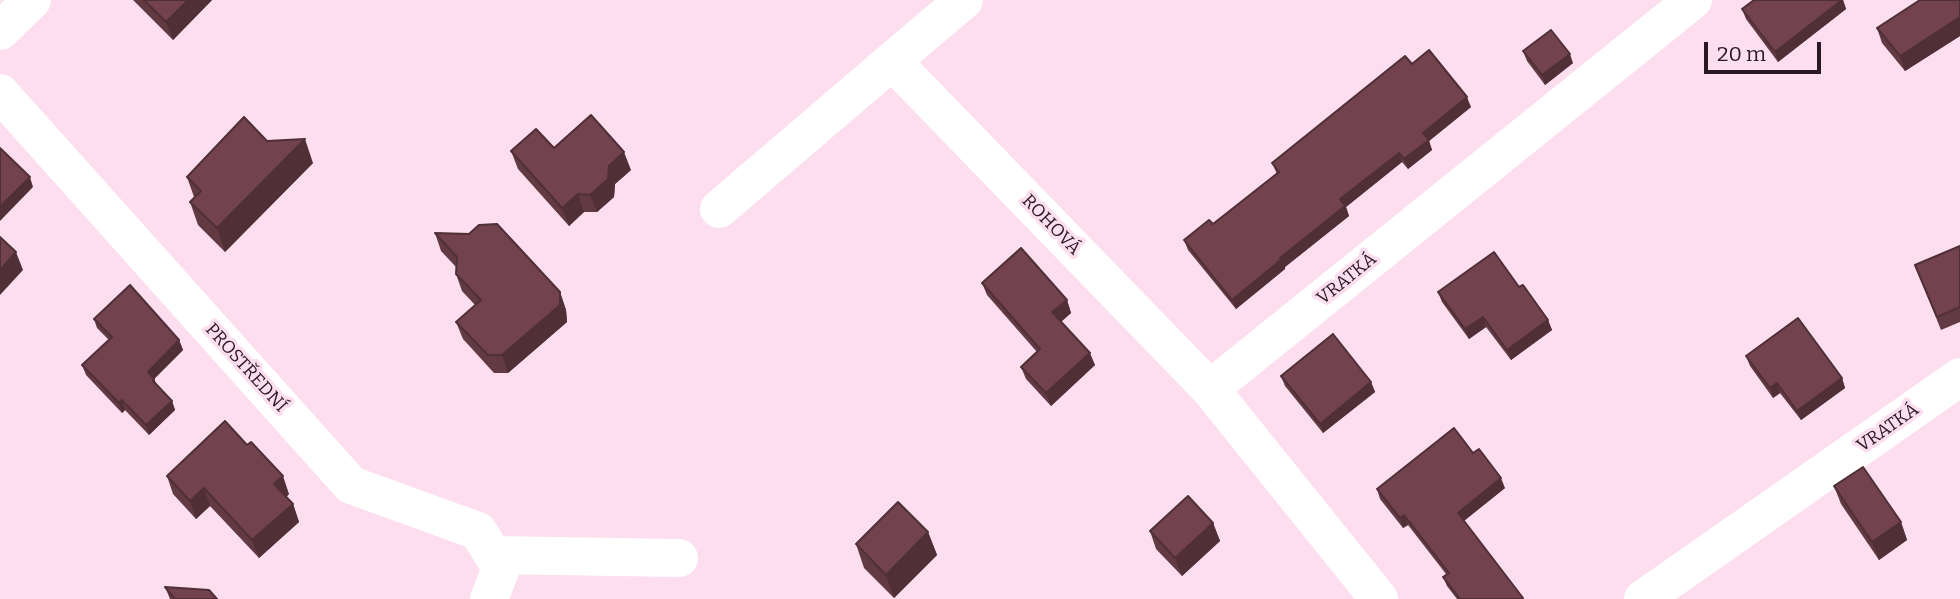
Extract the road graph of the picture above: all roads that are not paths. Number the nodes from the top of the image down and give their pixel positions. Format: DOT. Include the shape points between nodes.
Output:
graph roads {
  1 [pos="32,0"];
  2 [pos="964,0"];
  3 [pos="1693,0"];
  4 [pos="0,31"];
  5 [pos="892,61"];
  6 [pos="0,93"];
  7 [pos="719,209"];
  8 [pos="1960,377"];
  9 [pos="1210,389"];
  10 [pos="493,555"];
  11 [pos="679,558"];
  12 [pos="489,599"];
  13 [pos="1379,599"];
  14 [pos="1643,599"];
  1 -- 4 [label="street"];
  2 -- 5 [label="street"];
  3 -- 9 [label="street, VRATKÁ"];
  5 -- 7 [label="street"];
  5 -- 9 [label="street, ROHOVÁ"];
  6 -- 10 [label="street, PROSTŘEDNÍ" via="351,485 478,531"];
  8 -- 14 [label="street, VRATKÁ"];
  9 -- 13 [label="street"];
  10 -- 11 [label="street"];
  10 -- 12 [label="street" via="501,568"];
}
